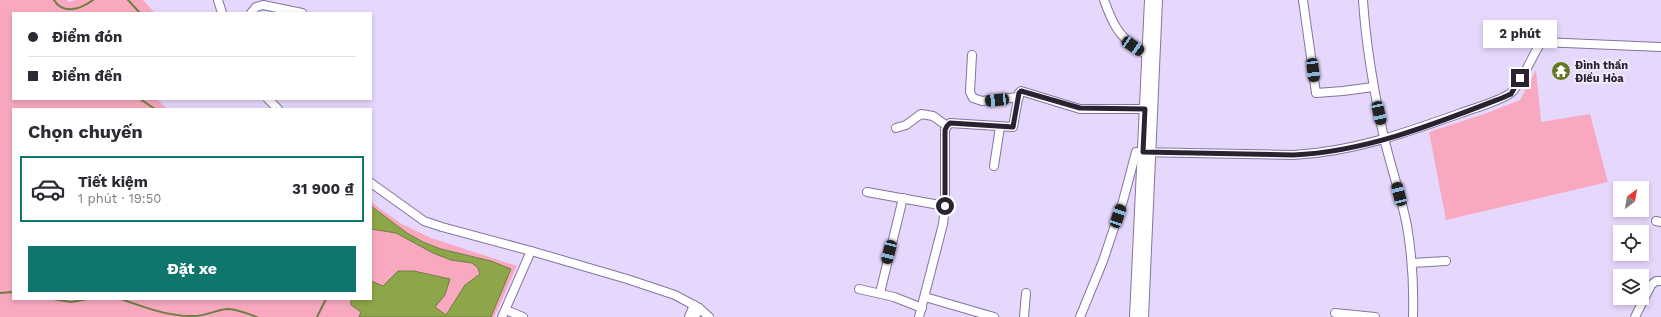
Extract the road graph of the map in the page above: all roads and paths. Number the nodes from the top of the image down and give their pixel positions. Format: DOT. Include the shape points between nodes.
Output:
graph roads {
  1 [pos="218,0"];
  2 [pos="1104,0"];
  3 [pos="1150,0"];
  4 [pos="1157,0"];
  5 [pos="1303,0"];
  6 [pos="1363,0"];
  7 [pos="222,12"];
  8 [pos="252,12"];
  9 [pos="297,12"];
  10 [pos="1661,47"];
  11 [pos="972,55"];
  12 [pos="1151,56"];
  13 [pos="1374,87"];
  14 [pos="1019,97"];
  15 [pos="269,100"];
  16 [pos="277,108"];
  17 [pos="1148,108"];
  18 [pos="947,126"];
  19 [pos="1000,127"];
  20 [pos="896,128"];
  21 [pos="1385,140"];
  22 [pos="1146,152"];
  23 [pos="994,166"];
  24 [pos="372,184"];
  25 [pos="868,192"];
  26 [pos="902,198"];
  27 [pos="945,206"];
  28 [pos="531,251"];
  29 [pos="1446,261"];
  30 [pos="1412,263"];
  31 [pos="1661,281"];
  32 [pos="859,288"];
  33 [pos="880,293"];
  34 [pos="1026,293"];
  35 [pos="925,297"];
  36 [pos="697,306"];
  37 [pos="922,308"];
  38 [pos="504,313"];
  39 [pos="1335,313"];
  40 [pos="1352,316"];
  41 [pos="523,317"];
  42 [pos="689,317"];
  43 [pos="695,317"];
  44 [pos="709,317"];
  45 [pos="919,317"];
  46 [pos="994,317"];
  47 [pos="1024,317"];
  48 [pos="1080,317"];
  49 [pos="1135,317"];
  50 [pos="1143,317"];
  51 [pos="1375,317"];
  52 [pos="1413,317"];
  53 [pos="1634,317"];
  1 -- 7 [label="street"];
  2 -- 12 [label="street" via="1118,33"];
  3 -- 12 [label="main road"];
  4 -- 12 [label="main road"];
  5 -- 13 [label="street" via="1316,93"];
  6 -- 13 [label="street" via="1364,25"];
  8 -- 9 [label="street" via="256,7 263,5"];
  10 -- 21 [label="street" via="1541,42 1511,94"];
  11 -- 14 [label="street" via="970,92 973,98 982,101"];
  12 -- 17 [label="main road"];
  13 -- 21 [label="street"];
  14 -- 17 [label="street" via="1021,91 1080,108"];
  14 -- 19 [label="street" via="1013,127"];
  15 -- 16 [label="street"];
  17 -- 22 [label="main road"];
  18 -- 19 [label="street" via="950,123"];
  18 -- 20 [label="street" via="933,116 921,114 906,126"];
  18 -- 27 [label="street"];
  19 -- 23 [label="street"];
  21 -- 22 [label="street" via="1308,155"];
  21 -- 30 [label="street" via="1406,226"];
  22 -- 48 [label="street" via="1136,152 1104,261"];
  22 -- 49 [label="main road"];
  22 -- 50 [label="main road"];
  24 -- 28 [label="street" via="424,221"];
  25 -- 26 [label="street"];
  26 -- 27 [label="street"];
  26 -- 33 [label="street"];
  27 -- 35 [label="street" via="942,234"];
  28 -- 36 [label="street" via="626,278 675,295"];
  28 -- 38 [label="street"];
  29 -- 30 [label="street"];
  30 -- 52 [label="street"];
  31 -- 53 [label="street" via="1651,285"];
  32 -- 33 [label="street"];
  33 -- 37 [label="street"];
  34 -- 47 [label="street"];
  35 -- 37 [label="street"];
  35 -- 46 [label="street"];
  36 -- 42 [label="street"];
  36 -- 43 [label="street"];
  36 -- 44 [label="street"];
  37 -- 45 [label="street"];
  38 -- 41 [label="street"];
  39 -- 40 [label="street"];
  40 -- 51 [label="street"];
}
